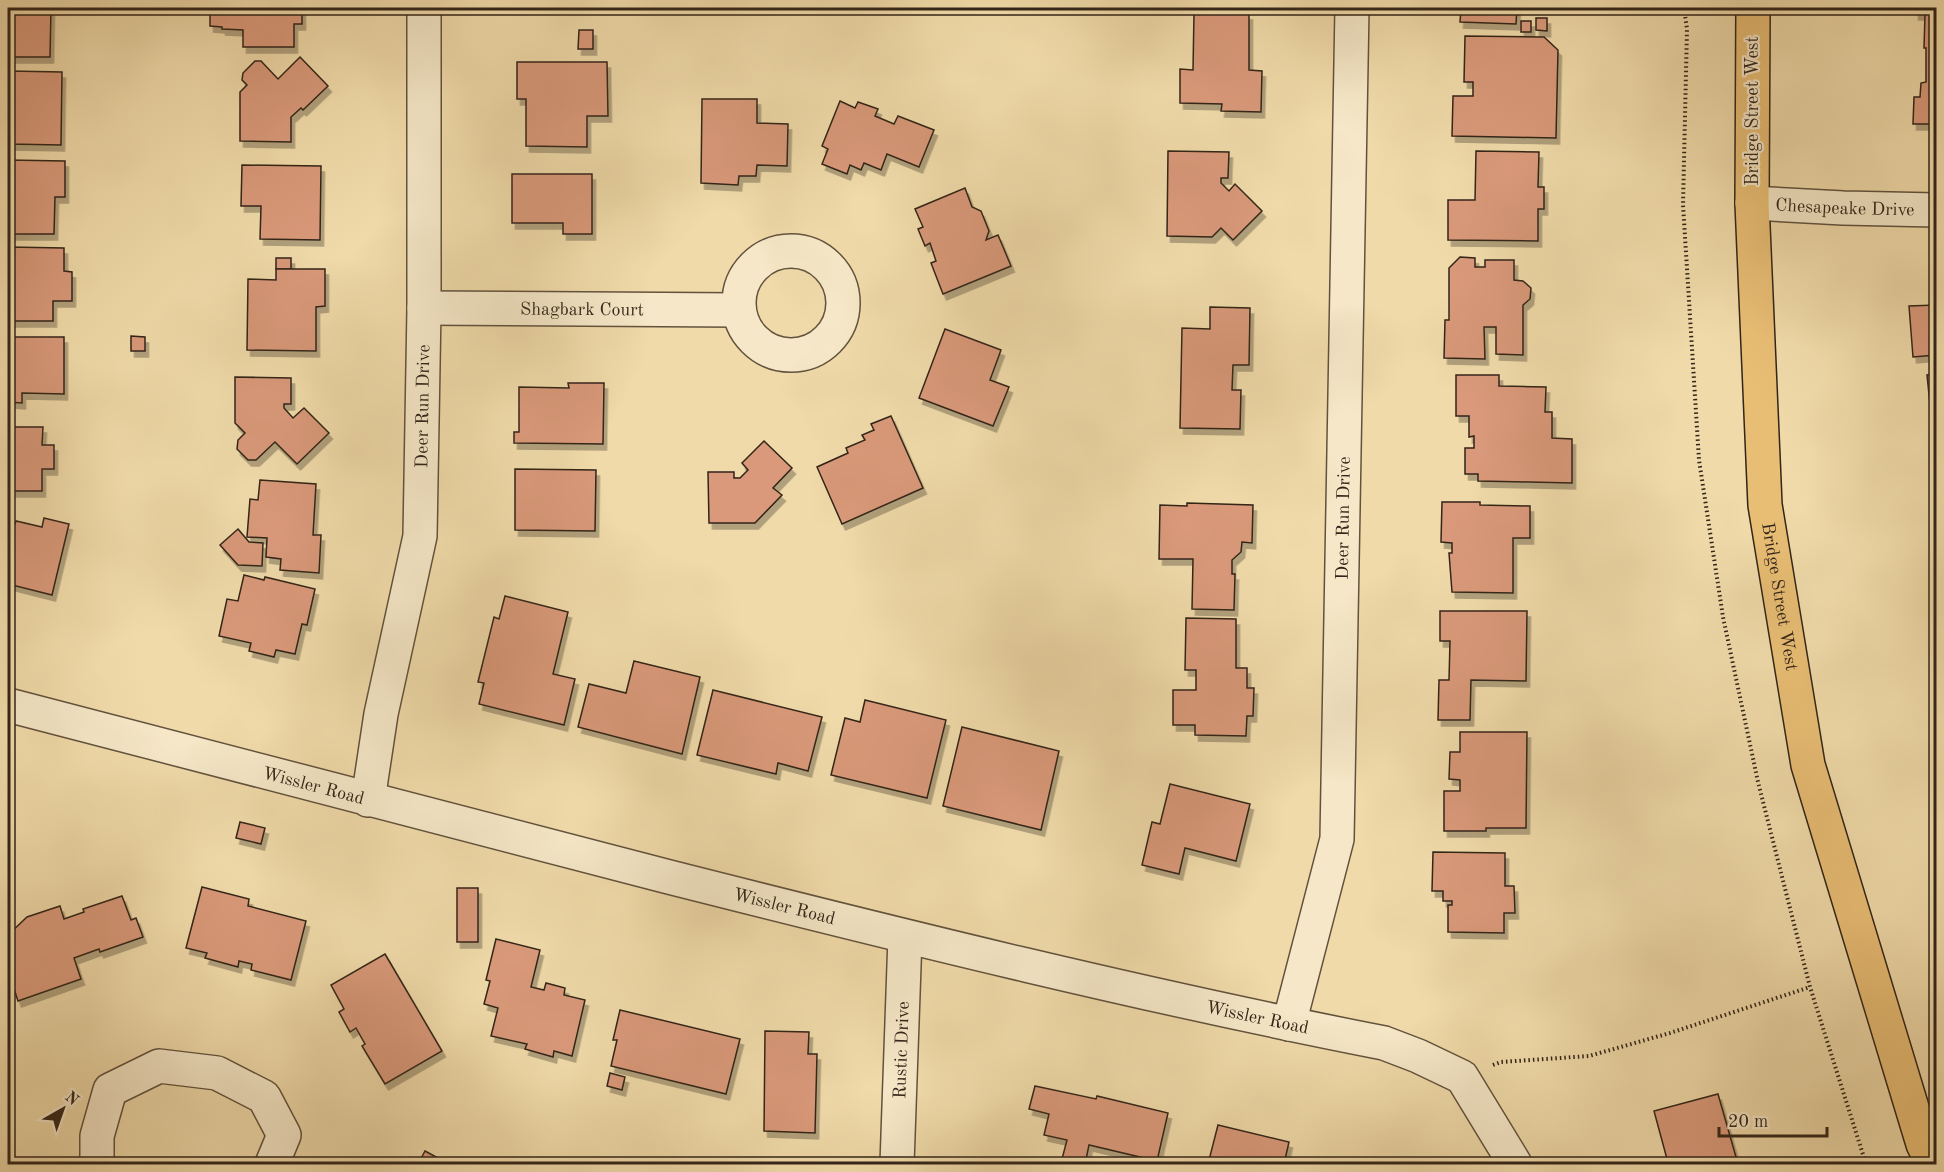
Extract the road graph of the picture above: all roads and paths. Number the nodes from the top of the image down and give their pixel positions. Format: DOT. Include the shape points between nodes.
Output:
graph roads {
  1 [pos="424,8"];
  2 [pos="1352,8"];
  3 [pos="1684,8"];
  4 [pos="1753,8"];
  5 [pos="1752,203"];
  6 [pos="1936,210"];
  7 [pos="424,308"];
  8 [pos="739,310"];
  9 [pos="8,705"];
  10 [pos="368,800"];
  11 [pos="905,937"];
  12 [pos="1810,987"];
  13 [pos="1289,1024"];
  14 [pos="1462,1077"];
  15 [pos="97,1164"];
  16 [pos="272,1164"];
  17 [pos="897,1164"];
  18 [pos="1515,1164"];
  19 [pos="1866,1164"];
  20 [pos="1932,1164"];
  1 -- 7 [label="street, Deer Run Drive"];
  2 -- 13 [label="street, Deer Run Drive" via="1336,839"];
  3 -- 12 [label="path" via="1687,29 1683,205 1699,460 1723,617 1755,770"];
  4 -- 5 [label="main road, Bridge Street West"];
  5 -- 6 [label="street, Chesapeake Drive"];
  5 -- 20 [label="main road, Bridge Street West" via="1765,505 1808,765"];
  7 -- 8 [label="street, Shagbark Court"];
  7 -- 10 [label="street, Deer Run Drive" via="420,536 381,714"];
  9 -- 10 [label="street, Wissler Road"];
  10 -- 11 [label="street, Wissler Road"];
  11 -- 13 [label="street, Wissler Road"];
  11 -- 17 [label="street, Rustic Drive"];
  12 -- 14 [label="path" via="1589,1056 1501,1062"];
  12 -- 19 [label="path"];
  13 -- 14 [label="street, Wissler Road" via="1384,1043"];
  14 -- 18 [label="street"];
  15 -- 16 [label="street" via="97,1136 110,1090 159,1066 217,1074 264,1097 284,1135"];
}
